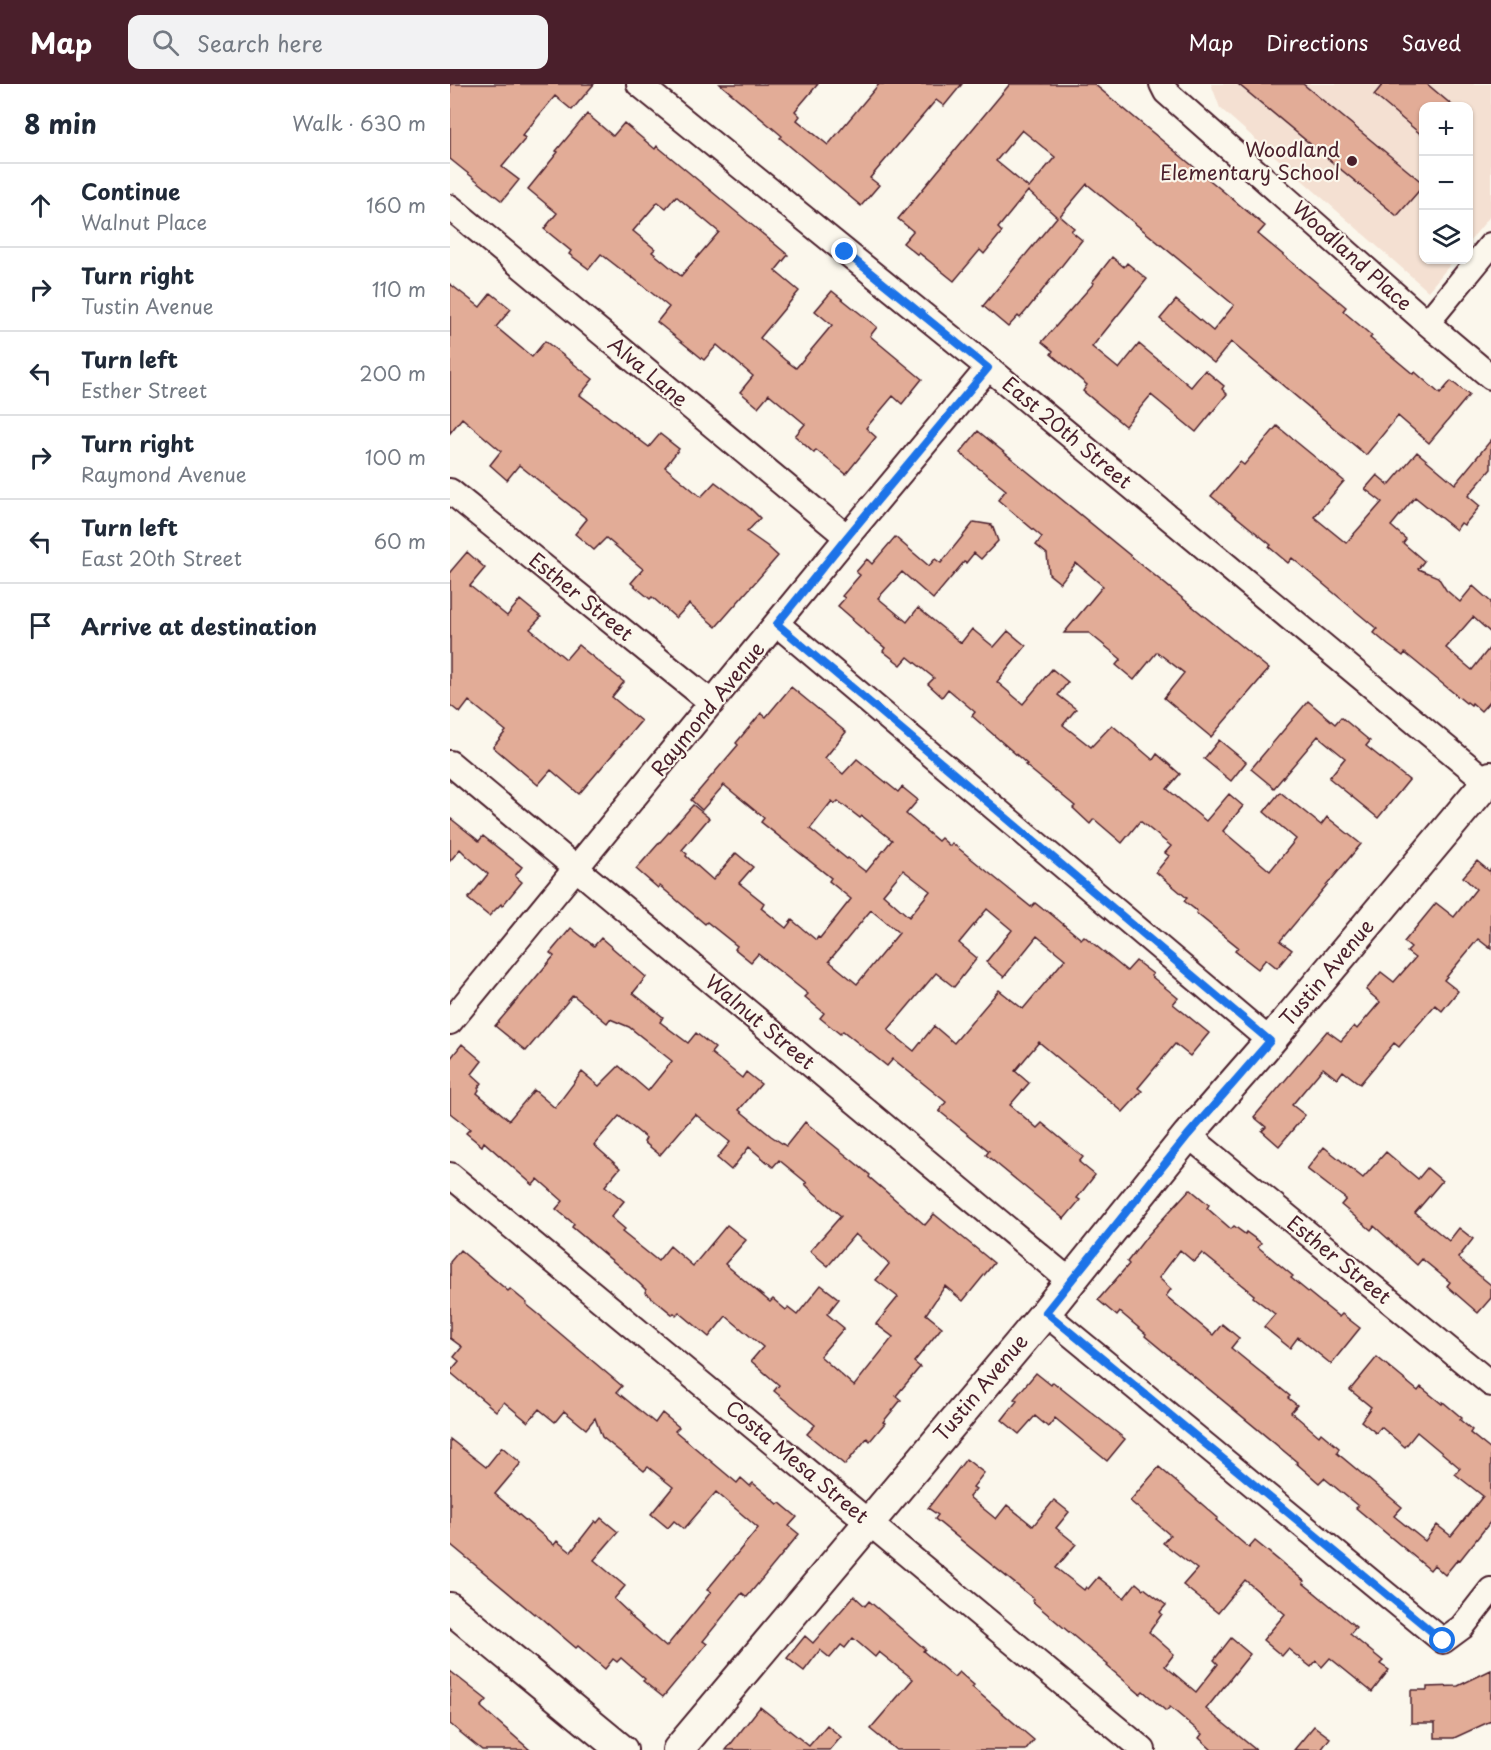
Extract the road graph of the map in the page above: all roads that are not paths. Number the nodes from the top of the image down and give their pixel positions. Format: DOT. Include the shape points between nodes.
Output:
graph roads {
  1 [pos="639,84"];
  2 [pos="1162,84"];
  3 [pos="450,207"];
  4 [pos="1491,245"];
  5 [pos="1427,322"];
  6 [pos="988,368"];
  7 [pos="1491,376"];
  8 [pos="450,491"];
  9 [pos="847,537"];
  10 [pos="777,624"];
  11 [pos="712,703"];
  12 [pos="450,763"];
  13 [pos="1490,781"];
  14 [pos="576,868"];
  15 [pos="450,1022"];
  16 [pos="1270,1041"];
  17 [pos="1188,1135"];
  18 [pos="450,1175"];
  19 [pos="1070,1281"];
  20 [pos="1046,1312"];
  21 [pos="1491,1384"];
  22 [pos="869,1522"];
  23 [pos="1491,1590"];
  24 [pos="450,1608"];
  25 [pos="622,1750"];
  26 [pos="678,1750"];
  27 [pos="1143,1750"];
  1 -- 6 [label="street, East 20th Street"];
  2 -- 5 [label="street, Woodland Place" via="1166,92"];
  3 -- 9 [label="street, Alva Lane"];
  4 -- 5 [label="street"];
  5 -- 7 [label="street, Woodland Place"];
  6 -- 9 [label="street, Raymond Avenue"];
  6 -- 13 [label="street, East 20th Street"];
  8 -- 11 [label="street, Esther Street"];
  9 -- 10 [label="street, Raymond Avenue"];
  10 -- 11 [label="street, Raymond Avenue"];
  10 -- 16 [label="street"];
  11 -- 14 [label="street, Raymond Avenue"];
  12 -- 14 [label="street, Walnut Street"];
  13 -- 16 [label="street, Tustin Avenue"];
  14 -- 15 [label="street, Raymond Avenue"];
  14 -- 19 [label="street, Walnut Street"];
  16 -- 17 [label="street, Tustin Avenue"];
  17 -- 19 [label="street, Tustin Avenue"];
  17 -- 21 [label="street, Esther Street"];
  18 -- 22 [label="street, Costa Mesa Street"];
  19 -- 20 [label="street, Tustin Avenue"];
  20 -- 22 [label="street, Tustin Avenue"];
  20 -- 23 [label="street" via="1443,1641 1462,1627"];
  22 -- 26 [label="street, Tustin Avenue"];
  22 -- 27 [label="street, Costa Mesa Street"];
  24 -- 25 [label="street"];
}
